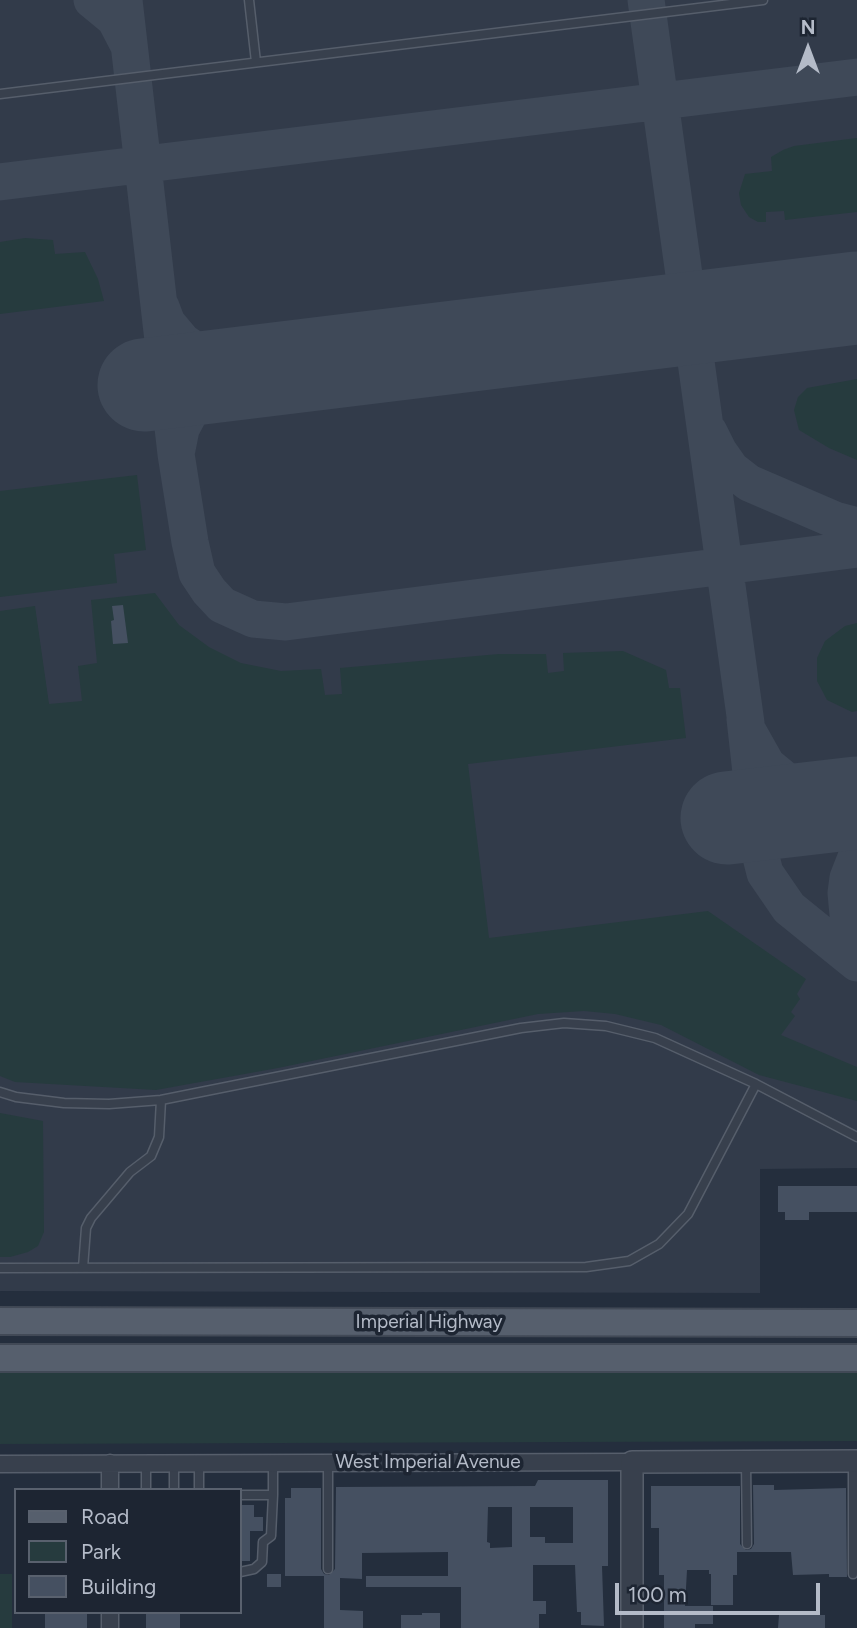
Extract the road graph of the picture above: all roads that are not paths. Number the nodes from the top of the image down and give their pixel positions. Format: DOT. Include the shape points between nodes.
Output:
graph roads {
  1 [pos="248,0"];
  2 [pos="763,0"];
  3 [pos="256,62"];
  4 [pos="0,94"];
  5 [pos="756,1084"];
  6 [pos="0,1092"];
  7 [pos="161,1100"];
  8 [pos="857,1137"];
  9 [pos="0,1268"];
  10 [pos="83,1268"];
  11 [pos="0,1321"];
  12 [pos="857,1323"];
  13 [pos="857,1358"];
  14 [pos="0,1359"];
  15 [pos="855,1461"];
  16 [pos="632,1462"];
  17 [pos="746,1462"];
  18 [pos="146,1463"];
  19 [pos="174,1463"];
  20 [pos="199,1463"];
  21 [pos="273,1463"];
  22 [pos="328,1463"];
  23 [pos="0,1464"];
  24 [pos="110,1464"];
  25 [pos="110,1488"];
  26 [pos="146,1488"];
  27 [pos="174,1488"];
  28 [pos="199,1488"];
  29 [pos="242,1495"];
  30 [pos="273,1495"];
  31 [pos="747,1544"];
  32 [pos="328,1569"];
  33 [pos="242,1572"];
  34 [pos="853,1574"];
  35 [pos="632,1628"];
  1 -- 3 [label="lane"];
  2 -- 3 [label="lane"];
  3 -- 4 [label="lane"];
  5 -- 7 [label="lane" via="655,1038 606,1026 564,1023"];
  5 -- 8 [label="lane"];
  5 -- 10 [label="lane" via="688,1214 659,1244 629,1261 586,1268"];
  6 -- 7 [label="lane" via="64,1103"];
  7 -- 10 [label="lane" via="159,1137 151,1156 130,1172 91,1217"];
  9 -- 10 [label="lane"];
  11 -- 12 [label="main road, Imperial Highway"];
  13 -- 14 [label="main road, Imperial Highway"];
  15 -- 17 [label="street, West Imperial Avenue"];
  15 -- 34 [label="lane"];
  16 -- 17 [label="street, West Imperial Avenue"];
  16 -- 22 [label="street, West Imperial Avenue"];
  16 -- 35 [label="street"];
  17 -- 31 [label="lane"];
  18 -- 19 [label="street, West Imperial Avenue"];
  18 -- 24 [label="street, West Imperial Avenue"];
  18 -- 26 [label="lane"];
  19 -- 20 [label="street, West Imperial Avenue"];
  19 -- 27 [label="lane"];
  20 -- 21 [label="street, West Imperial Avenue"];
  20 -- 28 [label="lane"];
  21 -- 22 [label="street, West Imperial Avenue"];
  21 -- 30 [label="lane"];
  22 -- 32 [label="lane"];
  23 -- 24 [label="street, West Imperial Avenue"];
  24 -- 25 [label="street"];
  29 -- 30 [label="lane"];
  30 -- 33 [label="lane" via="271,1535 263,1542 262,1562"];
}
